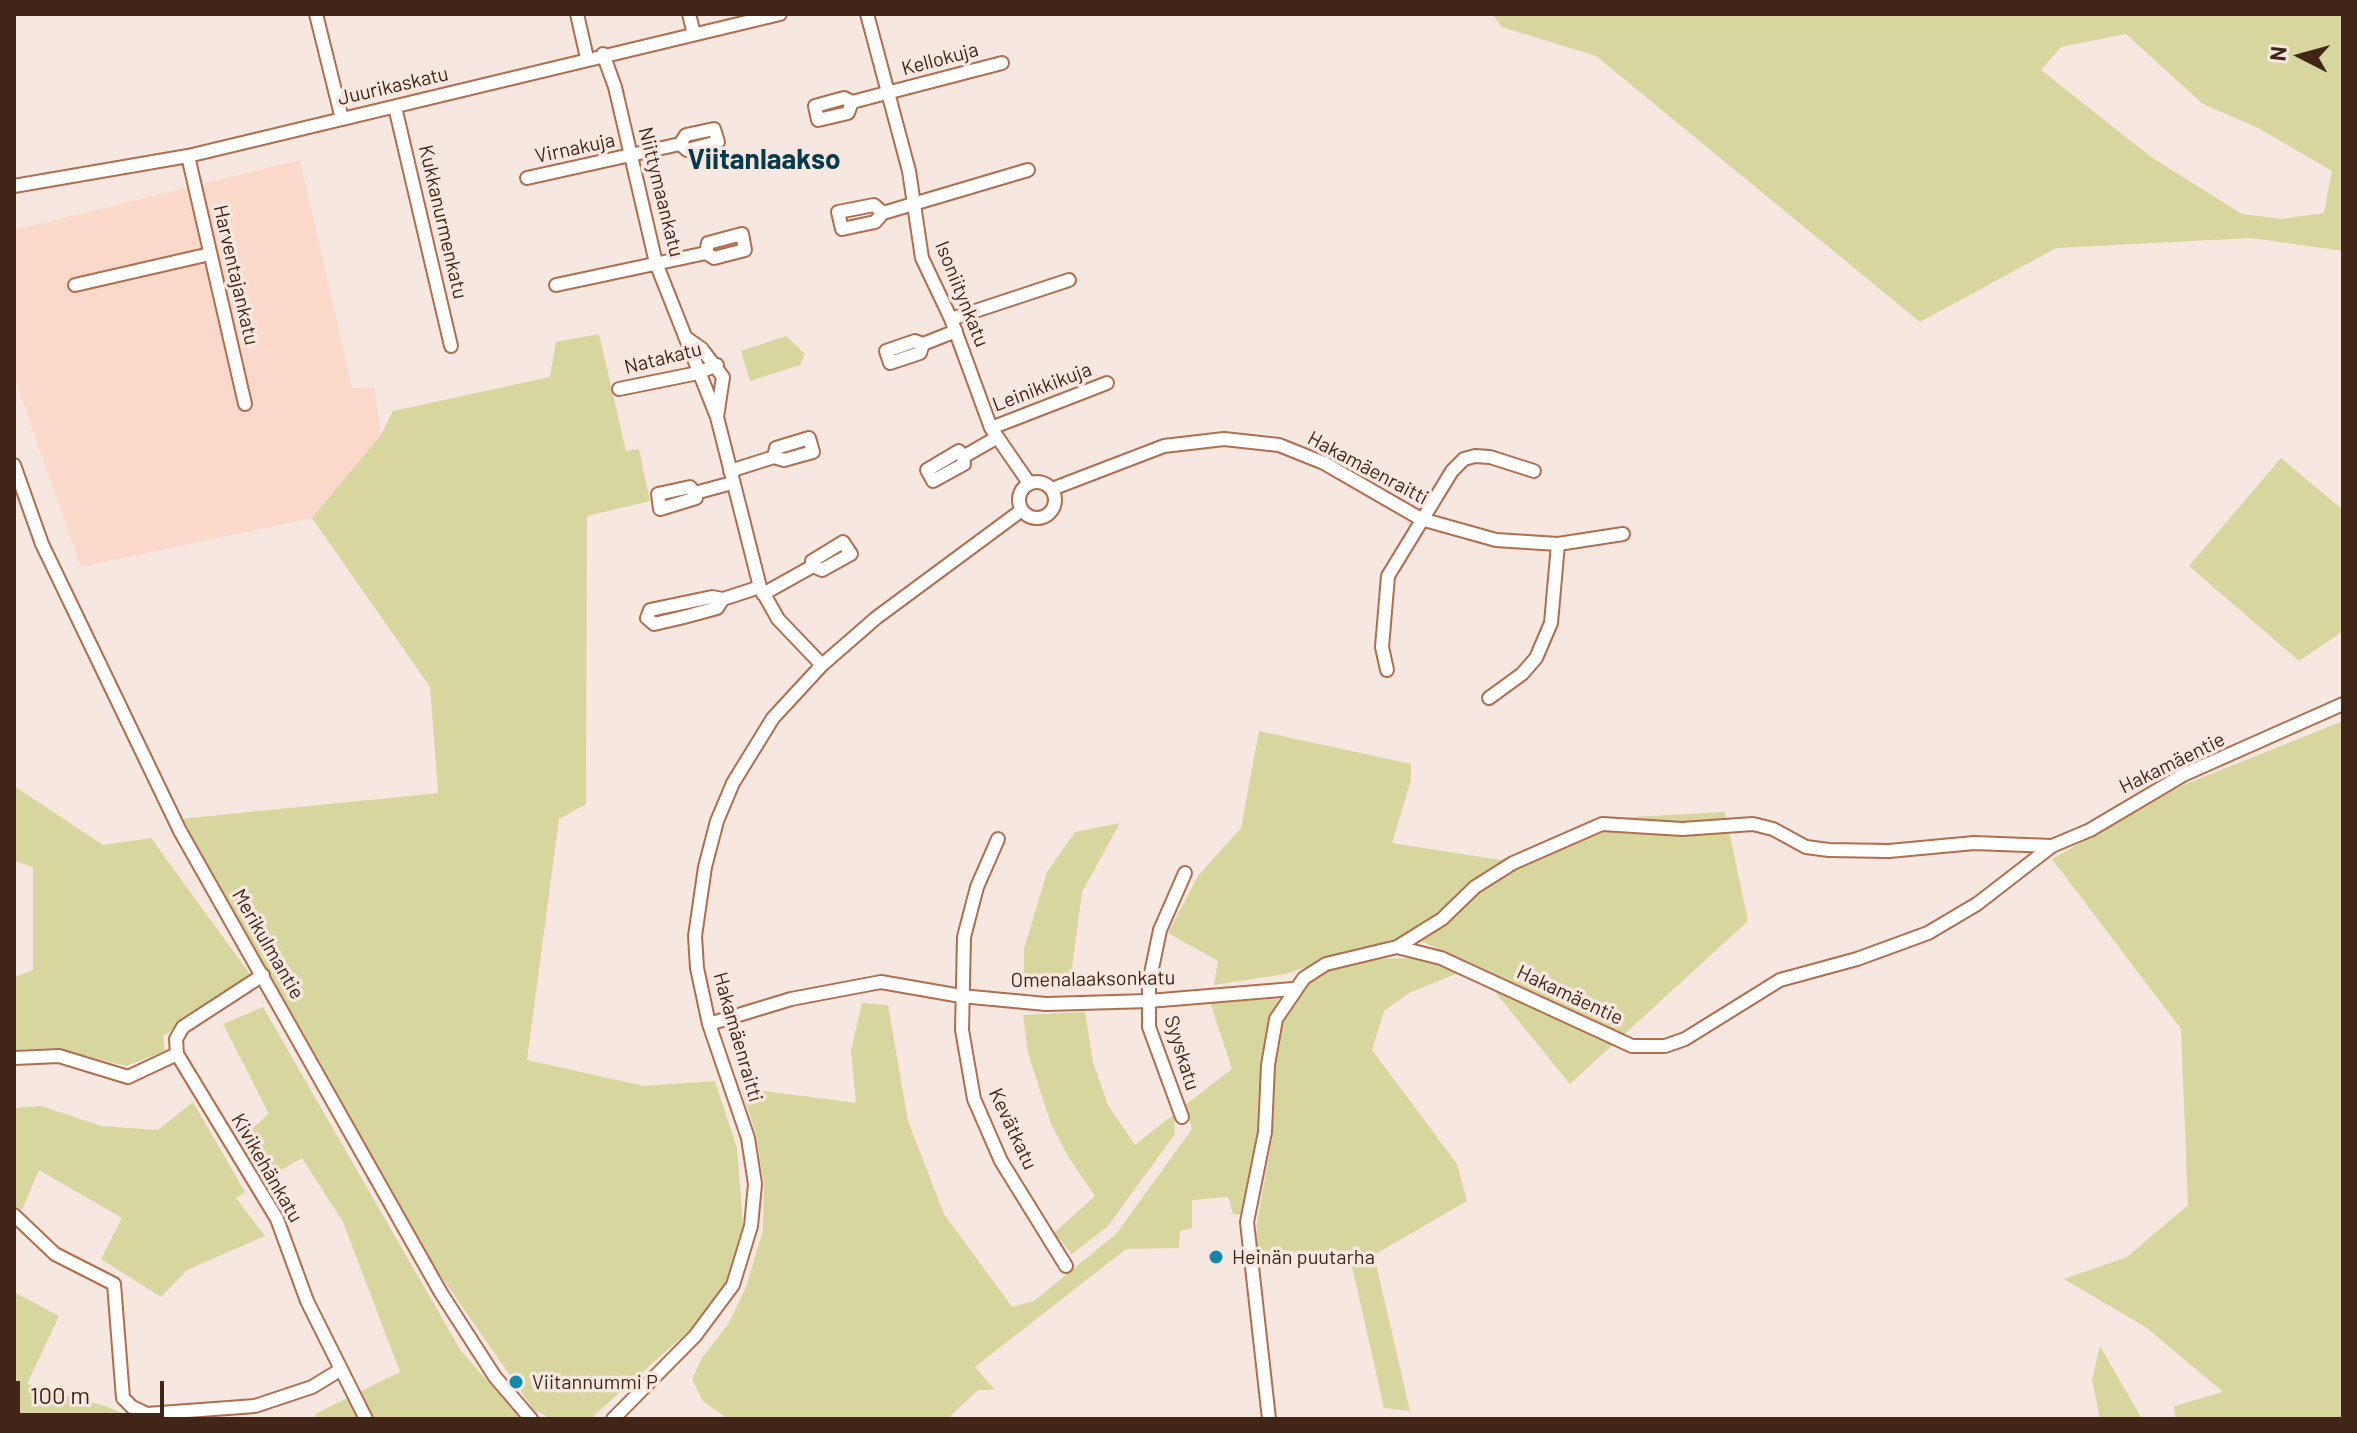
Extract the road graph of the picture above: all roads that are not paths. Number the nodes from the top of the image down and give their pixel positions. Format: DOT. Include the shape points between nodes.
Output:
graph roads {
  1 [pos="316,14"];
  2 [pos="577,14"];
  3 [pos="689,14"];
  4 [pos="780,14"];
  5 [pos="867,14"];
  6 [pos="694,34"];
  7 [pos="603,54"];
  8 [pos="587,58"];
  9 [pos="1002,63"];
  10 [pos="889,93"];
  11 [pos="852,102"];
  12 [pos="395,107"];
  13 [pos="342,119"];
  14 [pos="680,144"];
  15 [pos="188,156"];
  16 [pos="632,156"];
  17 [pos="1028,170"];
  18 [pos="527,178"];
  19 [pos="14,186"];
  20 [pos="912,205"];
  21 [pos="883,213"];
  22 [pos="706,253"];
  23 [pos="210,254"];
  24 [pos="656,263"];
  25 [pos="1069,280"];
  26 [pos="75,285"];
  27 [pos="556,285"];
  28 [pos="954,325"];
  29 [pos="685,337"];
  30 [pos="923,344"];
  31 [pos="451,346"];
  32 [pos="717,365"];
  33 [pos="698,373"];
  34 [pos="1107,383"];
  35 [pos="619,389"];
  36 [pos="245,404"];
  37 [pos="717,417"];
  38 [pos="993,433"];
  39 [pos="774,457"];
  40 [pos="963,457"];
  41 [pos="14,465"];
  42 [pos="1534,471"];
  43 [pos="731,477"];
  44 [pos="1029,483"];
  45 [pos="1052,489"];
  46 [pos="695,493"];
  47 [pos="1022,510"];
  48 [pos="1421,519"];
  49 [pos="1623,534"];
  50 [pos="1558,544"];
  51 [pos="813,566"];
  52 [pos="762,591"];
  53 [pos="723,599"];
  54 [pos="681,604"];
  55 [pos="684,617"];
  56 [pos="822,665"];
  57 [pos="1387,670"];
  58 [pos="1489,698"];
  59 [pos="2343,704"];
  60 [pos="998,839"];
  61 [pos="2052,846"];
  62 [pos="1185,873"];
  63 [pos="1397,947"];
  64 [pos="263,975"];
  65 [pos="1293,989"];
  66 [pos="961,996"];
  67 [pos="1149,1001"];
  68 [pos="709,1024"];
  69 [pos="177,1054"];
  70 [pos="14,1058"];
  71 [pos="1182,1117"];
  72 [pos="14,1215"];
  73 [pos="1066,1266"];
  74 [pos="340,1370"];
  75 [pos="366,1419"];
  76 [pos="531,1419"];
  77 [pos="613,1419"];
  78 [pos="1269,1419"];
  1 -- 13 [label="street"];
  2 -- 8 [label="street"];
  3 -- 6 [label="street"];
  4 -- 6 [label="street, Juurikaskatu"];
  5 -- 10 [label="street, Isoniitynkatu"];
  6 -- 7 [label="street, Juurikaskatu"];
  7 -- 8 [label="street, Juurikaskatu"];
  7 -- 16 [label="street, Niittymaankatu"];
  8 -- 12 [label="street, Juurikaskatu"];
  9 -- 10 [label="street, Kellokuja"];
  10 -- 11 [label="street, Kellokuja"];
  10 -- 20 [label="street, Isoniitynkatu"];
  12 -- 13 [label="street, Juurikaskatu"];
  12 -- 31 [label="street, Kukkanurmenkatu"];
  13 -- 15 [label="street, Juurikaskatu"];
  14 -- 16 [label="street, Virnakuja"];
  15 -- 19 [label="street, Juurikaskatu"];
  15 -- 23 [label="street, Harventajankatu"];
  16 -- 18 [label="street, Virnakuja"];
  16 -- 24 [label="street, Niittymaankatu"];
  17 -- 20 [label="street"];
  20 -- 21 [label="street"];
  20 -- 28 [label="street, Isoniitynkatu" via="922,258"];
  22 -- 24 [label="street"];
  23 -- 26 [label="street"];
  23 -- 36 [label="street, Harventajankatu"];
  24 -- 27 [label="street"];
  24 -- 29 [label="street, Niittymaankatu"];
  25 -- 28 [label="street"];
  28 -- 30 [label="street"];
  28 -- 38 [label="street, Isoniitynkatu"];
  29 -- 32 [label="street, Niittymaankatu"];
  29 -- 33 [label="street, Niittymaankatu"];
  32 -- 33 [label="street, Natakatu"];
  32 -- 37 [label="street, Niittymaankatu" via="723,377"];
  33 -- 35 [label="street, Natakatu"];
  33 -- 37 [label="street, Niittymaankatu"];
  34 -- 38 [label="street, Leinikkikuja"];
  37 -- 43 [label="street, Niittymaankatu"];
  38 -- 40 [label="street, Leinikkikuja"];
  38 -- 44 [label="street, Isoniitynkatu"];
  39 -- 43 [label="street"];
  41 -- 64 [label="street, Merikulmantie" via="42,544 180,831"];
  42 -- 48 [label="street" via="1490,457 1464,459"];
  43 -- 46 [label="street"];
  43 -- 52 [label="street, Niittymaankatu"];
  44 -- 45 [label="street" via="1042,482"];
  44 -- 47 [label="street" via="1019,498"];
  45 -- 47 [label="street" via="1055,500 1047,515 1030,517"];
  45 -- 48 [label="street, Hakamäenraitti" via="1164,446 1224,439 1279,445 1324,463"];
  47 -- 56 [label="street, Hakamäenraitti" via="876,618"];
  48 -- 50 [label="street, Hakamäenraitti" via="1496,540"];
  48 -- 57 [label="street" via="1388,576 1382,647"];
  49 -- 50 [label="street, Hakamäenraitti"];
  50 -- 58 [label="street" via="1551,623 1536,658"];
  51 -- 52 [label="street"];
  52 -- 53 [label="street"];
  52 -- 56 [label="street, Niittymaankatu" via="778,619"];
  53 -- 54 [label="street"];
  53 -- 55 [label="street" via="717,608"];
  54 -- 55 [label="street"];
  54 -- 55 [label="street" via="650,610 647,618 654,624"];
  56 -- 68 [label="street, Hakamäenraitti" via="773,718 733,783 717,821 695,936"];
  59 -- 61 [label="street, Hakamäentie" via="2183,775 2090,830"];
  60 -- 66 [label="street, Kevätkatu" via="977,887 964,937"];
  61 -- 63 [label="street" via="1974,843 1829,850 1806,847 1753,824 1682,829 1602,824 1513,863"];
  61 -- 63 [label="street, Hakamäentie" via="1977,904 1928,933 1780,980 1665,1046 1632,1046 1441,958"];
  62 -- 67 [label="street, Syyskatu" via="1160,930"];
  63 -- 65 [label="street, Hakamäentie" via="1326,964"];
  64 -- 69 [label="street" via="183,1027 176,1039"];
  64 -- 76 [label="street, Merikulmantie" via="433,1279 495,1377"];
  65 -- 67 [label="street, Omenalaaksonkatu"];
  65 -- 78 [label="street, Hakamäentie" via="1276,1019 1265,1132 1247,1222"];
  66 -- 67 [label="street, Omenalaaksonkatu" via="1046,1004"];
  66 -- 68 [label="street, Omenalaaksonkatu" via="881,982 791,999"];
  66 -- 73 [label="street, Kevätkatu" via="974,1099 1001,1161"];
  67 -- 71 [label="street, Syyskatu" via="1149,1027"];
  68 -- 77 [label="street, Hakamäenraitti" via="748,1138 755,1184 751,1226 733,1285 695,1336"];
  69 -- 70 [label="street" via="128,1077 59,1056"];
  69 -- 74 [label="street, Kivikehänkatu" via="277,1219"];
  72 -- 74 [label="street" via="55,1254 114,1284 120,1382 123,1398 132,1407 147,1414 255,1406 312,1387"];
  74 -- 75 [label="street, Kivikehänkatu"];
}
